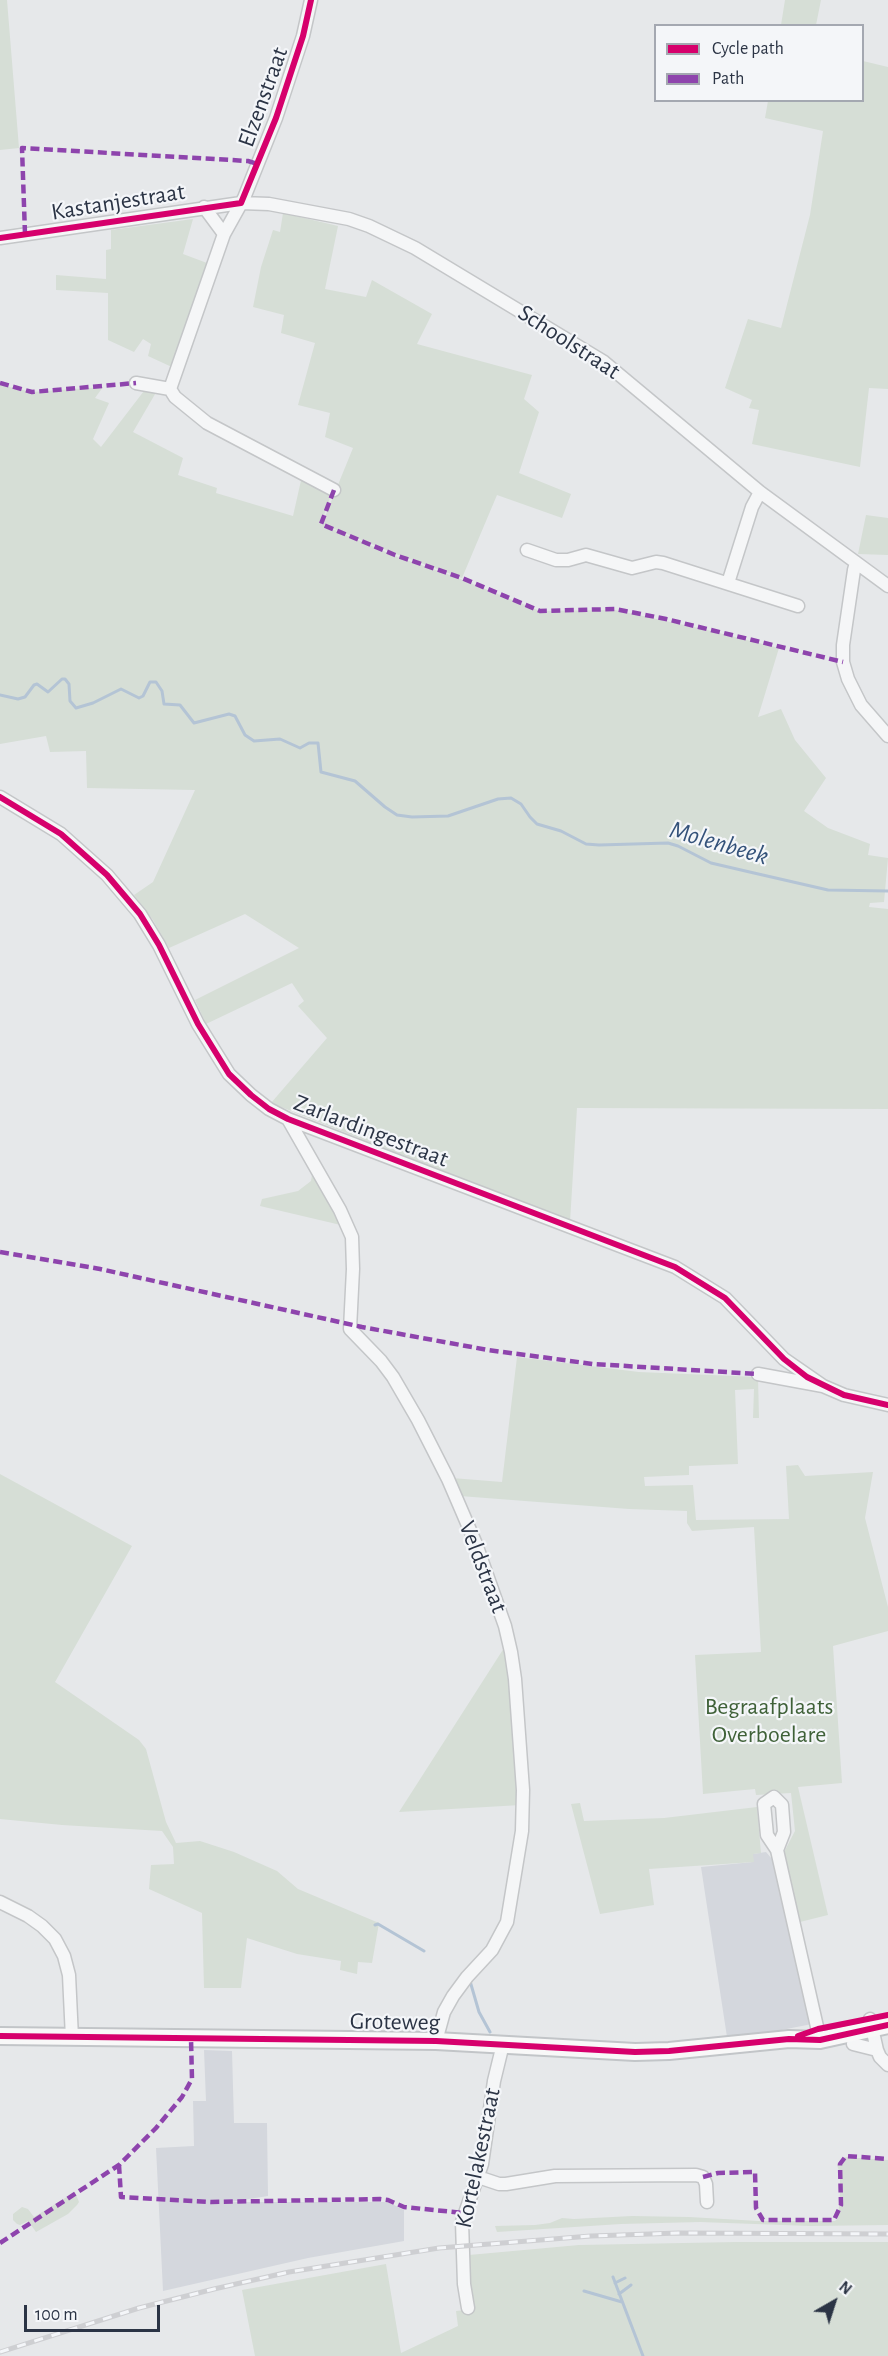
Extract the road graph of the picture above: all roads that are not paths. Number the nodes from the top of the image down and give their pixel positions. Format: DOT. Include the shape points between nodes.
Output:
graph roads {
  1 [pos="311,0"];
  2 [pos="241,203"];
  3 [pos="204,207"];
  4 [pos="224,234"];
  5 [pos="0,238"];
  6 [pos="136,383"];
  7 [pos="170,388"];
  8 [pos="334,490"];
  9 [pos="760,492"];
  10 [pos="527,550"];
  11 [pos="856,563"];
  12 [pos="728,583"];
  13 [pos="888,586"];
  14 [pos="798,606"];
  15 [pos="888,736"];
  16 [pos="0,797"];
  17 [pos="288,1119"];
  18 [pos="758,1374"];
  19 [pos="823,1386"];
  20 [pos="888,1405"];
  21 [pos="777,1850"];
  22 [pos="0,1902"];
  23 [pos="888,2014"];
  24 [pos="877,2025"];
  25 [pos="819,2035"];
  26 [pos="0,2036"];
  27 [pos="72,2038"];
  28 [pos="436,2041"];
  29 [pos="503,2044"];
  30 [pos="853,2044"];
  31 [pos="877,2050"];
  32 [pos="888,2065"];
  33 [pos="478,2177"];
  34 [pos="706,2202"];
  35 [pos="468,2308"];
  1 -- 2 [label="street, Elzenstraat" via="276,118"];
  2 -- 3 [label="street, Kastanjestraat"];
  2 -- 4 [label="street, Elzenstraat"];
  2 -- 9 [label="street, Schoolstraat" via="269,204 349,219 415,248 604,362"];
  3 -- 4 [label="street"];
  3 -- 5 [label="street, Kastanjestraat"];
  4 -- 7 [label="street, Elzenstraat"];
  6 -- 7 [label="street"];
  7 -- 8 [label="street" via="175,397 207,423"];
  9 -- 11 [label="street, Schoolstraat"];
  9 -- 12 [label="street"];
  10 -- 12 [label="street" via="556,560 586,555 632,568 663,563"];
  11 -- 13 [label="street, Schoolstraat"];
  11 -- 15 [label="street" via="843,662 861,705"];
  12 -- 14 [label="street"];
  16 -- 17 [label="street, Zarlardingestraat" via="61,834 107,875 140,914 229,1074 251,1095"];
  17 -- 19 [label="street, Zarlardingestraat" via="675,1267 725,1298 784,1359"];
  17 -- 28 [label="street, Veldstraat" via="340,1210 351,1237 350,1329 398,1385 448,1479 497,1600 512,1661 522,1779 522,1831 507,1922 492,1950 453,1996"];
  18 -- 19 [label="street"];
  19 -- 20 [label="street"];
  21 -- 25 [label="street"];
  22 -- 27 [label="street" via="42,1926 64,1956 69,1975"];
  23 -- 24 [label="main road, Groteweg"];
  24 -- 25 [label="main road, Groteweg"];
  24 -- 31 [label="street"];
  25 -- 29 [label="main road, Groteweg" via="635,2052"];
  26 -- 27 [label="main road, Groteweg"];
  27 -- 28 [label="main road, Groteweg"];
  28 -- 29 [label="main road, Groteweg"];
  29 -- 33 [label="street, Kortelakestraat"];
  30 -- 31 [label="street"];
  31 -- 32 [label="street"];
  33 -- 34 [label="street" via="499,2184 555,2176 696,2175 703,2177 706,2184"];
  33 -- 35 [label="street, Kortelakestraat" via="462,2222"];
}
